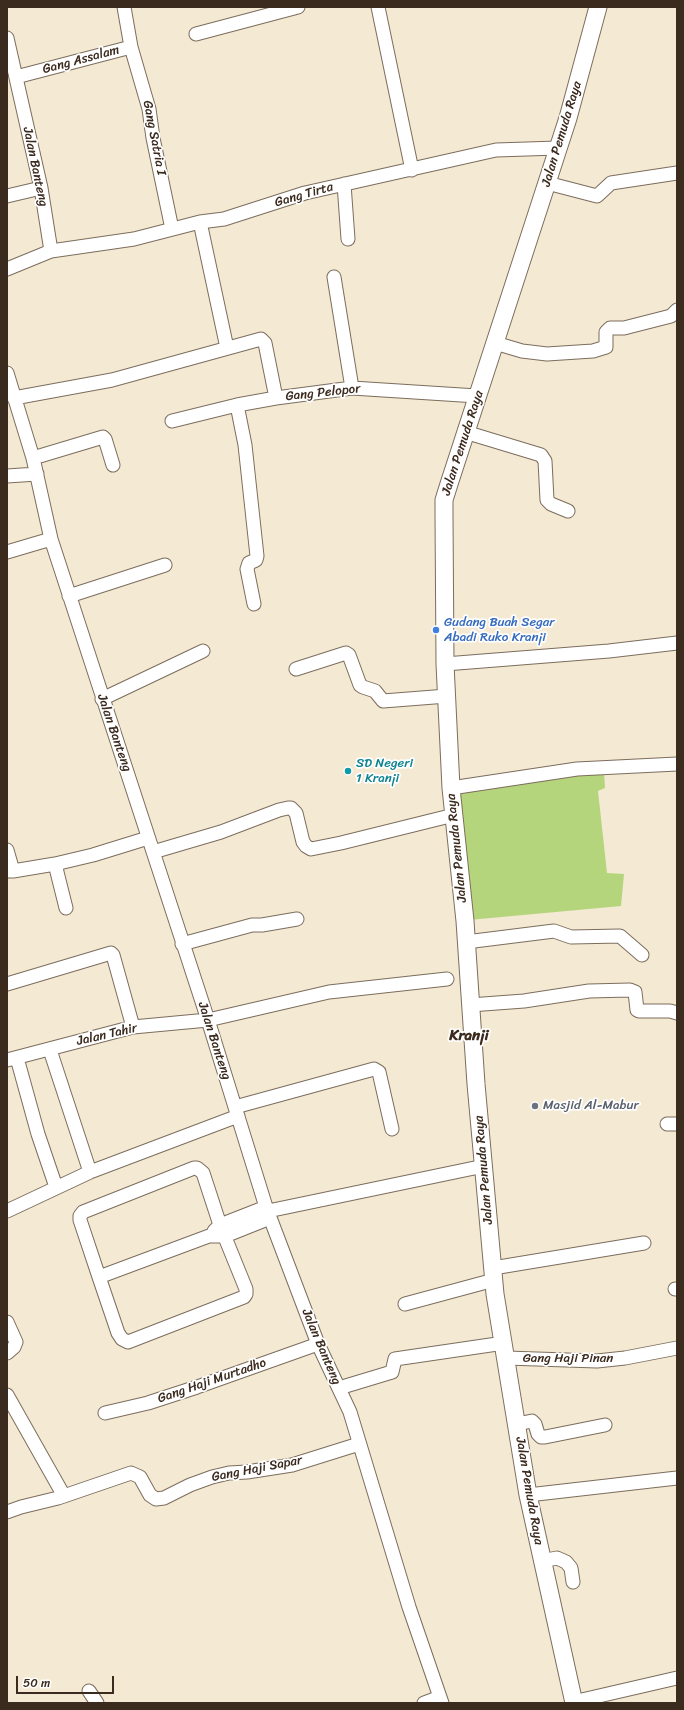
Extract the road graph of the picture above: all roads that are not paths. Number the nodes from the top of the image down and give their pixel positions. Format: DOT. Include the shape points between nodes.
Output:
graph roads {
  1 [pos="124,7"];
  2 [pos="298,7"];
  3 [pos="378,7"];
  4 [pos="598,7"];
  5 [pos="196,34"];
  6 [pos="7,38"];
  7 [pos="131,47"];
  8 [pos="16,77"];
  9 [pos="558,148"];
  10 [pos="412,170"];
  11 [pos="677,173"];
  12 [pos="547,183"];
  13 [pos="344,184"];
  14 [pos="41,188"];
  15 [pos="7,196"];
  16 [pos="200,222"];
  17 [pos="172,229"];
  18 [pos="348,239"];
  19 [pos="51,251"];
  20 [pos="7,269"];
  21 [pos="334,277"];
  22 [pos="677,310"];
  23 [pos="495,343"];
  24 [pos="227,348"];
  25 [pos="7,373"];
  26 [pos="352,388"];
  27 [pos="477,396"];
  28 [pos="14,398"];
  29 [pos="276,398"];
  30 [pos="237,405"];
  31 [pos="172,421"];
  32 [pos="465,432"];
  33 [pos="33,458"];
  34 [pos="113,465"];
  35 [pos="37,474"];
  36 [pos="7,476"];
  37 [pos="568,511"];
  38 [pos="50,539"];
  39 [pos="7,552"];
  40 [pos="165,565"];
  41 [pos="69,596"];
  42 [pos="254,604"];
  43 [pos="677,643"];
  44 [pos="203,651"];
  45 [pos="445,664"];
  46 [pos="296,669"];
  47 [pos="447,696"];
  48 [pos="102,699"];
  49 [pos="677,764"];
  50 [pos="451,788"];
  51 [pos="454,816"];
  52 [pos="148,838"];
  53 [pos="7,850"];
  54 [pos="153,852"];
  55 [pos="55,864"];
  56 [pos="10,871"];
  57 [pos="66,908"];
  58 [pos="297,919"];
  59 [pos="466,942"];
  60 [pos="182,944"];
  61 [pos="642,956"];
  62 [pos="447,979"];
  63 [pos="7,984"];
  64 [pos="470,1005"];
  65 [pos="677,1013"];
  66 [pos="208,1020"];
  67 [pos="133,1027"];
  68 [pos="50,1050"];
  69 [pos="12,1059"];
  70 [pos="237,1111"];
  71 [pos="392,1129"];
  72 [pos="484,1166"];
  73 [pos="90,1172"];
  74 [pos="56,1187"];
  75 [pos="7,1211"];
  76 [pos="268,1212"];
  77 [pos="222,1230"];
  78 [pos="644,1242"];
  79 [pos="494,1274"];
  80 [pos="99,1277"];
  81 [pos="405,1304"];
  82 [pos="7,1322"];
  83 [pos="318,1344"];
  84 [pos="677,1348"];
  85 [pos="505,1351"];
  86 [pos="7,1353"];
  87 [pos="339,1388"];
  88 [pos="7,1395"];
  89 [pos="105,1413"];
  90 [pos="517,1424"];
  91 [pos="605,1426"];
  92 [pos="359,1444"];
  93 [pos="677,1478"];
  94 [pos="528,1495"];
  95 [pos="64,1496"];
  96 [pos="7,1512"];
  97 [pos="542,1562"];
  98 [pos="573,1582"];
  99 [pos="677,1678"];
  100 [pos="89,1691"];
  101 [pos="441,1700"];
  102 [pos="97,1703"];
  103 [pos="424,1703"];
  104 [pos="573,1703"];
  1 -- 7 [label="street, Gang Assalam"];
  2 -- 5 [label="street"];
  3 -- 10 [label="street"];
  4 -- 9 [label="main road, Jalan Pemuda Raya"];
  6 -- 8 [label="street, Jalan Banteng"];
  7 -- 8 [label="street, Gang Assalam"];
  7 -- 17 [label="street, Gang Satria I" via="149,109"];
  8 -- 14 [label="street, Jalan Banteng"];
  9 -- 10 [label="street, Gang Tirta" via="496,150"];
  9 -- 12 [label="main road, Jalan Pemuda Raya"];
  10 -- 13 [label="street, Gang Tirta"];
  11 -- 12 [label="street" via="611,183 597,196"];
  12 -- 23 [label="main road, Jalan Pemuda Raya"];
  13 -- 16 [label="street, Gang Tirta" via="224,218"];
  13 -- 18 [label="street"];
  14 -- 15 [label="street"];
  14 -- 19 [label="street, Jalan Banteng"];
  16 -- 17 [label="street, Gang Tirta"];
  16 -- 24 [label="street"];
  17 -- 19 [label="street, Gang Tirta" via="134,239"];
  19 -- 20 [label="street"];
  21 -- 26 [label="street"];
  22 -- 23 [label="street" via="671,316 624,328 610,328 606,332 606,347 593,351 547,354 522,351"];
  23 -- 27 [label="main road, Jalan Pemuda Raya"];
  24 -- 28 [label="street" via="112,380"];
  24 -- 29 [label="street" via="264,340"];
  25 -- 28 [label="street, Jalan Banteng"];
  26 -- 27 [label="street, Gang Pelopor"];
  26 -- 29 [label="street, Gang Pelopor"];
  27 -- 32 [label="main road, Jalan Pemuda Raya"];
  28 -- 33 [label="street, Jalan Banteng"];
  29 -- 30 [label="street, Gang Pelopor"];
  30 -- 31 [label="street, Gang Pelopor"];
  30 -- 42 [label="street" via="245,445 257,556 247,569"];
  32 -- 37 [label="street" via="541,455 545,461 547,500"];
  32 -- 45 [label="main road, Jalan Pemuda Raya" via="444,500"];
  33 -- 34 [label="street" via="103,437"];
  33 -- 35 [label="street, Jalan Banteng"];
  35 -- 36 [label="street"];
  35 -- 38 [label="street, Jalan Banteng"];
  38 -- 39 [label="street"];
  38 -- 41 [label="street, Jalan Banteng"];
  40 -- 41 [label="street"];
  41 -- 48 [label="street, Jalan Banteng"];
  43 -- 45 [label="street"];
  44 -- 48 [label="street"];
  45 -- 47 [label="main road, Jalan Pemuda Raya"];
  46 -- 47 [label="street" via="346,653 360,685 375,691 383,701"];
  47 -- 50 [label="main road, Jalan Pemuda Raya"];
  48 -- 52 [label="street, Jalan Banteng"];
  49 -- 50 [label="street" via="576,769"];
  50 -- 51 [label="main road, Jalan Pemuda Raya"];
  51 -- 54 [label="street" via="311,848 303,842 294,810 291,808"];
  51 -- 59 [label="main road, Jalan Pemuda Raya"];
  52 -- 54 [label="street, Jalan Banteng"];
  52 -- 55 [label="street"];
  53 -- 56 [label="street"];
  54 -- 60 [label="street, Jalan Banteng"];
  55 -- 56 [label="street"];
  55 -- 57 [label="street"];
  58 -- 60 [label="street" via="252,925"];
  59 -- 61 [label="street" via="554,931 571,937 620,936"];
  59 -- 64 [label="main road, Jalan Pemuda Raya"];
  60 -- 66 [label="street, Jalan Banteng"];
  62 -- 66 [label="street, Jalan Tahir" via="329,992"];
  63 -- 67 [label="street" via="111,953"];
  64 -- 65 [label="street" via="630,990 635,992 639,1011"];
  64 -- 72 [label="main road, Jalan Pemuda Raya"];
  66 -- 67 [label="street, Jalan Tahir"];
  66 -- 70 [label="street, Jalan Banteng"];
  67 -- 68 [label="street, Jalan Tahir"];
  68 -- 69 [label="street, Jalan Tahir"];
  68 -- 73 [label="street"];
  69 -- 74 [label="street"];
  70 -- 71 [label="street" via="374,1069 379,1072"];
  70 -- 73 [label="street"];
  70 -- 76 [label="street, Jalan Banteng"];
  72 -- 76 [label="street"];
  72 -- 79 [label="main road, Jalan Pemuda Raya"];
  73 -- 74 [label="street"];
  74 -- 75 [label="street"];
  76 -- 77 [label="street"];
  76 -- 83 [label="street, Jalan Banteng"];
  77 -- 80 [label="street"];
  77 -- 80 [label="street" via="203,1173 197,1168 83,1212 80,1220"];
  77 -- 80 [label="street" via="246,1289 244,1297 128,1342 118,1333"];
  78 -- 79 [label="street"];
  79 -- 81 [label="street"];
  79 -- 85 [label="main road, Jalan Pemuda Raya"];
  82 -- 86 [label="street" via="16,1342"];
  83 -- 87 [label="street, Jalan Banteng"];
  83 -- 89 [label="street, Gang Haji Murtadho" via="148,1403"];
  84 -- 85 [label="street, Gang Haji Pinan" via="597,1361"];
  85 -- 87 [label="street, Gang Haji Pinan" via="395,1359 392,1372"];
  85 -- 90 [label="main road, Jalan Pemuda Raya"];
  87 -- 92 [label="street, Jalan Banteng" via="350,1412"];
  88 -- 95 [label="street"];
  90 -- 91 [label="street" via="532,1421 541,1437"];
  90 -- 94 [label="main road, Jalan Pemuda Raya"];
  92 -- 95 [label="street, Gang Haji Sapar" via="292,1465 212,1476 164,1498 156,1499 150,1495 140,1477 131,1473"];
  92 -- 101 [label="street, Jalan Banteng" via="409,1607"];
  93 -- 94 [label="street"];
  94 -- 97 [label="main road, Jalan Pemuda Raya"];
  95 -- 96 [label="street, Gang Haji Sapar"];
  97 -- 98 [label="street" via="557,1558 566,1562 571,1568"];
  97 -- 104 [label="main road, Jalan Pemuda Raya"];
  99 -- 104 [label="street"];
  100 -- 102 [label="street"];
  101 -- 103 [label="street"];
}
